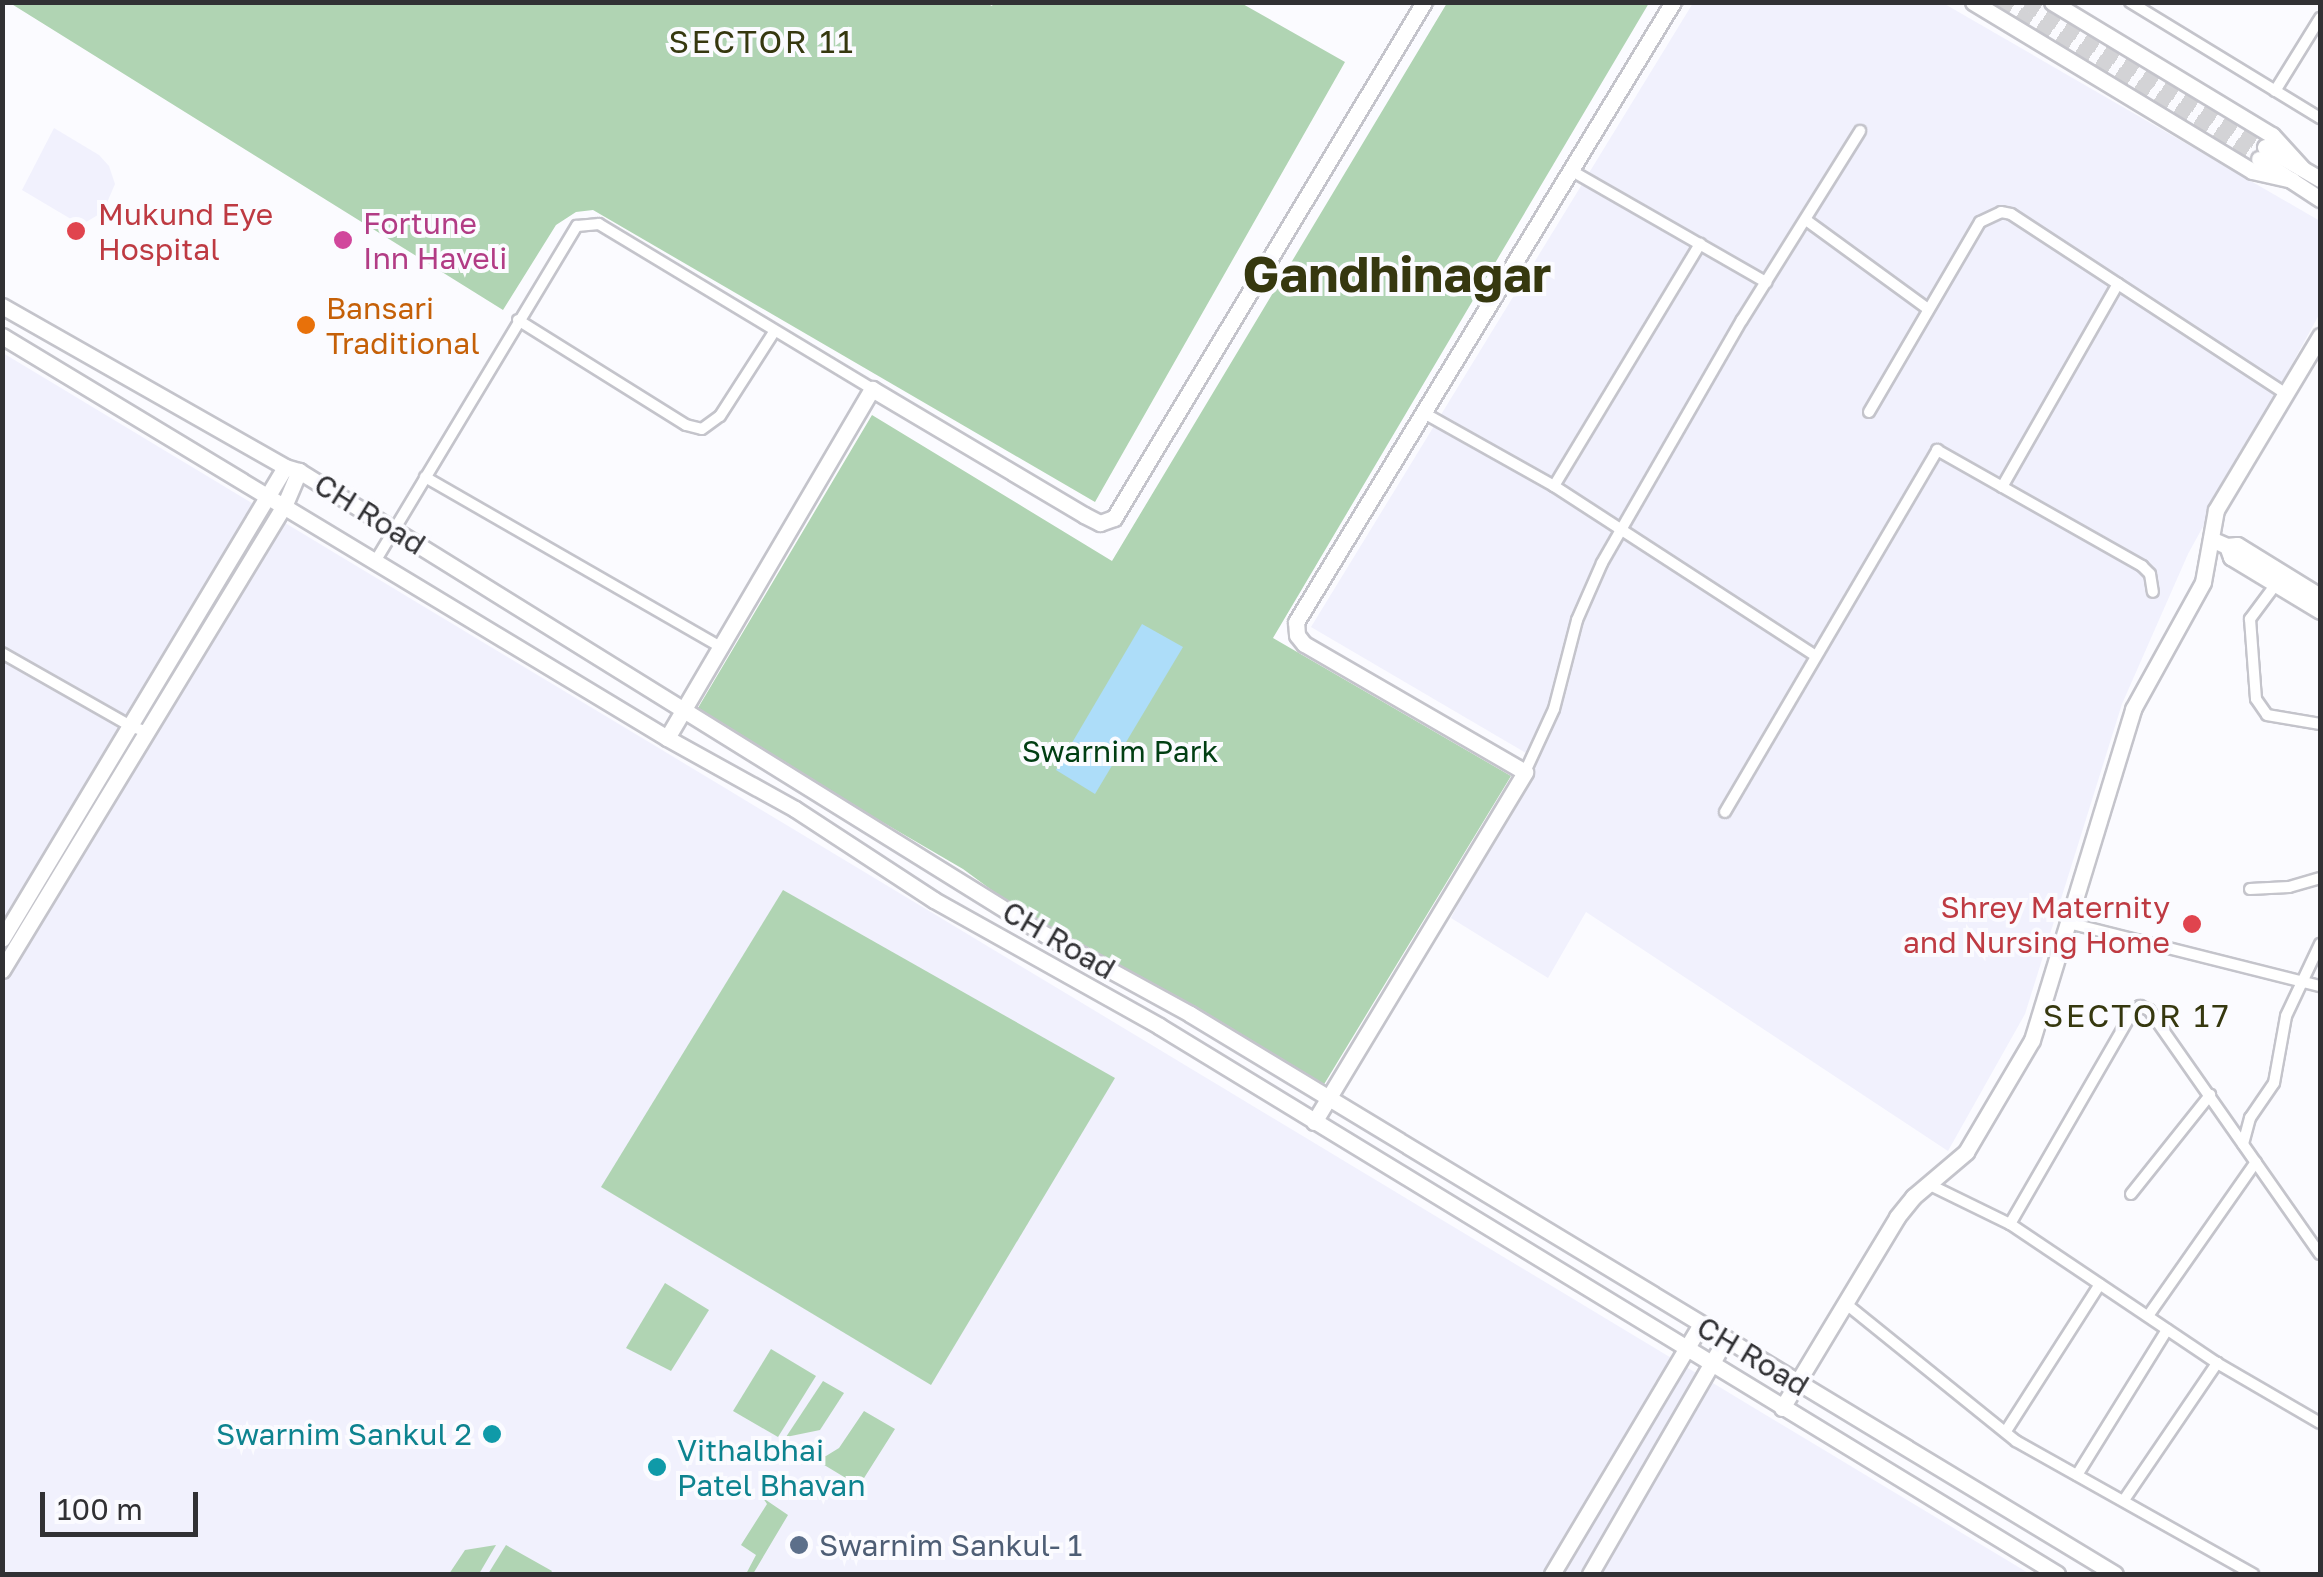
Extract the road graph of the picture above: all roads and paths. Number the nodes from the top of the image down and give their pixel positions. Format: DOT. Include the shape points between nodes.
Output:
graph roads {
  1 [pos="1424,2"];
  2 [pos="1673,2"];
  3 [pos="1973,2"];
  4 [pos="2052,2"];
  5 [pos="2130,2"];
  6 [pos="2320,18"];
  7 [pos="2316,37"];
  8 [pos="2275,91"];
  9 [pos="2320,118"];
  10 [pos="1860,131"];
  11 [pos="2262,153"];
  12 [pos="1572,171"];
  13 [pos="2297,174"];
  14 [pos="2320,179"];
  15 [pos="2320,198"];
  16 [pos="1806,220"];
  17 [pos="1700,244"];
  18 [pos="1766,282"];
  19 [pos="2118,284"];
  20 [pos="2,306"];
  21 [pos="1928,310"];
  22 [pos="518,320"];
  23 [pos="774,332"];
  24 [pos="2,336"];
  25 [pos="2320,336"];
  26 [pos="872,390"];
  27 [pos="2284,394"];
  28 [pos="1424,412"];
  29 [pos="1869,412"];
  30 [pos="292,469"];
  31 [pos="425,477"];
  32 [pos="1554,486"];
  33 [pos="2002,486"];
  34 [pos="278,500"];
  35 [pos="394,528"];
  36 [pos="1620,529"];
  37 [pos="2219,542"];
  38 [pos="376,560"];
  39 [pos="2276,584"];
  40 [pos="2153,592"];
  41 [pos="2320,596"];
  42 [pos="2320,611"];
  43 [pos="721,647"];
  44 [pos="2,653"];
  45 [pos="1816,656"];
  46 [pos="684,709"];
  47 [pos="2320,724"];
  48 [pos="139,729"];
  49 [pos="668,738"];
  50 [pos="1525,772"];
  51 [pos="1725,812"];
  52 [pos="2320,878"];
  53 [pos="2250,889"];
  54 [pos="2069,923"];
  55 [pos="2,938"];
  56 [pos="2320,944"];
  57 [pos="2,970"];
  58 [pos="2305,980"];
  59 [pos="2320,986"];
  60 [pos="2210,1095"];
  61 [pos="1327,1100"];
  62 [pos="1314,1122"];
  63 [pos="2243,1144"];
  64 [pos="2256,1162"];
  65 [pos="1930,1184"];
  66 [pos="2131,1194"];
  67 [pos="2010,1224"];
  68 [pos="2320,1254"];
  69 [pos="2100,1284"];
  70 [pos="1845,1304"];
  71 [pos="2148,1316"];
  72 [pos="1701,1324"];
  73 [pos="2167,1330"];
  74 [pos="1726,1338"];
  75 [pos="1687,1348"];
  76 [pos="2217,1363"];
  77 [pos="1710,1365"];
  78 [pos="1798,1382"];
  79 [pos="1782,1408"];
  80 [pos="2320,1423"];
  81 [pos="2006,1431"];
  82 [pos="2076,1475"];
  83 [pos="2124,1500"];
  84 [pos="1552,1574"];
  85 [pos="1590,1574"];
  86 [pos="2058,1574"];
  87 [pos="2115,1574"];
  88 [pos="2253,1574"];
  1 -- 26 [label="street" via="1108,522 1084,515"];
  2 -- 12 [label="street"];
  3 -- 13 [label="street" via="2252,172"];
  4 -- 13 [label="street" via="2272,135"];
  5 -- 8 [label="street"];
  6 -- 7 [label="street"];
  7 -- 8 [label="street"];
  8 -- 9 [label="street"];
  10 -- 16 [label="street"];
  11 -- 13 [label="street"];
  12 -- 17 [label="street"];
  12 -- 28 [label="street"];
  13 -- 14 [label="street"];
  13 -- 15 [label="street"];
  16 -- 18 [label="street"];
  16 -- 21 [label="street"];
  17 -- 18 [label="street"];
  17 -- 32 [label="street"];
  18 -- 36 [label="street"];
  19 -- 21 [label="street" via="2001,212 1980,222"];
  19 -- 27 [label="street"];
  19 -- 33 [label="street"];
  20 -- 30 [label="street, CH Road"];
  21 -- 29 [label="street"];
  22 -- 23 [label="street" via="702,429 720,416"];
  22 -- 23 [label="street" via="568,236 577,226 599,224"];
  22 -- 31 [label="street"];
  23 -- 26 [label="street"];
  24 -- 34 [label="street, CH Road"];
  25 -- 27 [label="street"];
  26 -- 43 [label="street"];
  27 -- 37 [label="street" via="2216,510"];
  28 -- 32 [label="street"];
  28 -- 50 [label="street" via="1296,622 1297,636"];
  30 -- 34 [label="street"];
  30 -- 35 [label="street, CH Road"];
  31 -- 35 [label="street"];
  31 -- 43 [label="street"];
  32 -- 36 [label="street"];
  33 -- 40 [label="street" via="2142,566"];
  33 -- 45 [label="street" via="1937,450"];
  34 -- 38 [label="street, CH Road"];
  34 -- 48 [label="street"];
  35 -- 38 [label="street"];
  35 -- 46 [label="street, CH Road"];
  36 -- 45 [label="street"];
  36 -- 50 [label="street" via="1577,620 1554,708"];
  37 -- 39 [label="street"];
  37 -- 41 [label="street" via="2237,544"];
  37 -- 54 [label="street" via="2133,710"];
  38 -- 49 [label="street, CH Road"];
  39 -- 42 [label="street"];
  39 -- 47 [label="street" via="2250,618 2256,699 2266,714"];
  43 -- 46 [label="street"];
  44 -- 48 [label="street"];
  45 -- 51 [label="street"];
  46 -- 49 [label="street"];
  46 -- 61 [label="street, CH Road" via="1046,935"];
  48 -- 55 [label="street"];
  48 -- 57 [label="street"];
  49 -- 62 [label="street, CH Road"];
  50 -- 61 [label="street"];
  52 -- 53 [label="street"];
  54 -- 58 [label="street"];
  54 -- 65 [label="street" via="2032,1040 1966,1152"];
  56 -- 58 [label="street"];
  58 -- 59 [label="street"];
  58 -- 63 [label="street" via="2283,1026 2274,1084 2250,1118"];
  60 -- 63 [label="street"];
  60 -- 66 [label="street"];
  60 -- 67 [label="street" via="2149,1010 2132,1011"];
  61 -- 62 [label="street"];
  61 -- 72 [label="street, CH Road"];
  62 -- 75 [label="street, CH Road"];
  63 -- 64 [label="street"];
  64 -- 68 [label="street"];
  64 -- 71 [label="street"];
  65 -- 67 [label="street"];
  65 -- 70 [label="street" via="1898,1217"];
  67 -- 69 [label="street"];
  69 -- 71 [label="street"];
  69 -- 81 [label="street"];
  70 -- 78 [label="street"];
  70 -- 81 [label="street"];
  71 -- 73 [label="street"];
  72 -- 74 [label="street, CH Road"];
  72 -- 75 [label="street"];
  73 -- 76 [label="street"];
  73 -- 82 [label="street"];
  74 -- 77 [label="street"];
  74 -- 78 [label="street, CH Road"];
  75 -- 77 [label="street, CH Road"];
  75 -- 84 [label="street"];
  76 -- 80 [label="street"];
  76 -- 83 [label="street"];
  77 -- 79 [label="street, CH Road"];
  77 -- 85 [label="street"];
  78 -- 79 [label="street"];
  78 -- 87 [label="street, CH Road"];
  79 -- 86 [label="street, CH Road"];
  81 -- 82 [label="street"];
  82 -- 83 [label="street"];
  83 -- 88 [label="street"];
}
